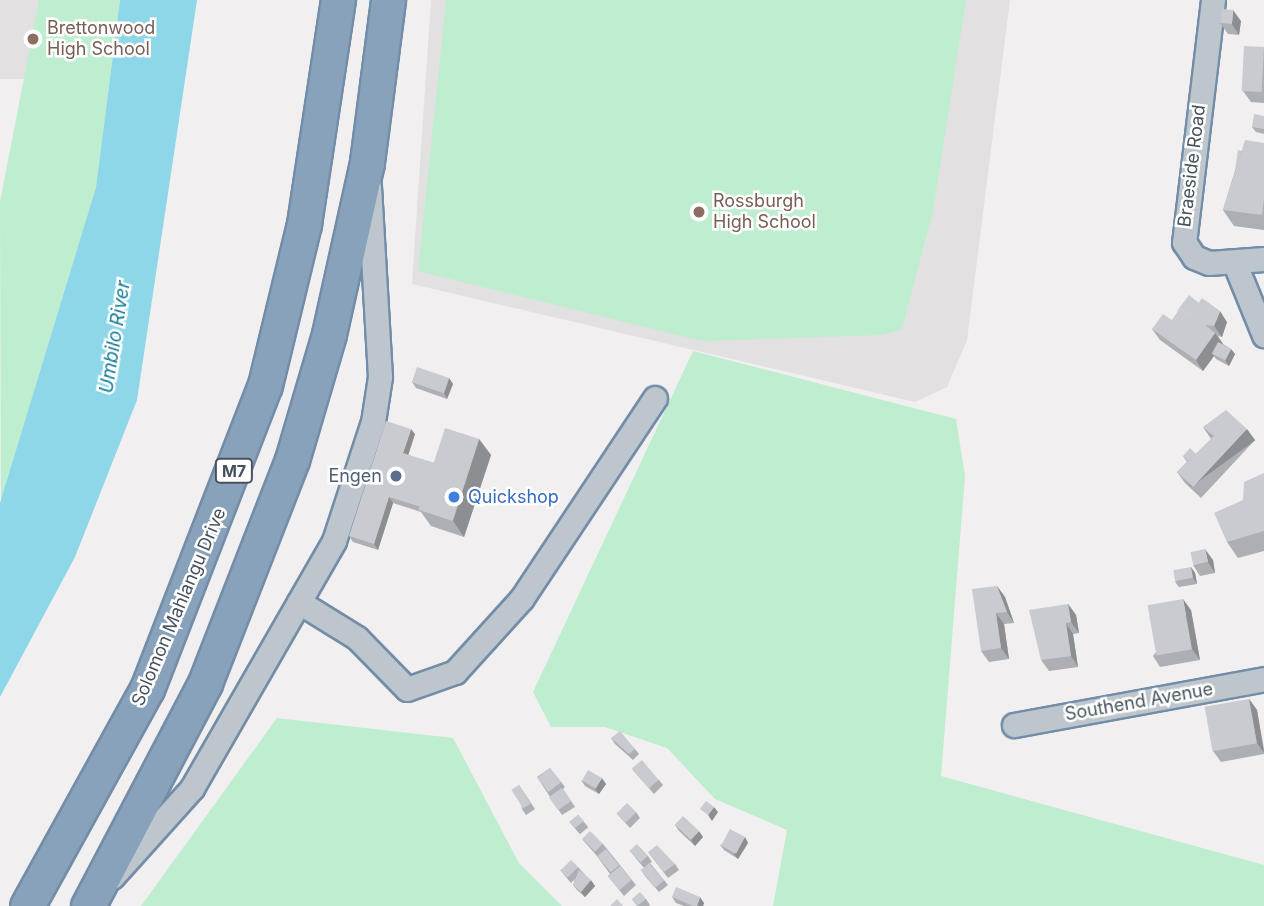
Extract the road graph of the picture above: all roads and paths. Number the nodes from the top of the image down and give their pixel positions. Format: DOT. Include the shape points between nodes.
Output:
graph roads {
  1 [pos="338,0"];
  2 [pos="388,0"];
  3 [pos="1213,0"];
  4 [pos="367,162"];
  5 [pos="1264,259"];
  6 [pos="1235,264"];
  7 [pos="1264,335"];
  8 [pos="655,398"];
  9 [pos="299,602"];
  10 [pos="1264,680"];
  11 [pos="1014,725"];
  12 [pos="92,899"];
  13 [pos="27,906"];
  1 -- 13 [label="highway, Solomon Mahlangu Drive / M7" via="304,224 265,385 147,689"];
  2 -- 4 [label="highway"];
  3 -- 6 [label="street, Braeside Road" via="1183,233 1194,257"];
  4 -- 9 [label="street" via="380,377 373,422 334,541"];
  4 -- 12 [label="highway" via="329,334 252,574 159,776"];
  5 -- 6 [label="street, Braeside Road"];
  6 -- 7 [label="street"];
  8 -- 9 [label="street" via="522,598 455,672 407,690 357,638"];
  9 -- 12 [label="street" via="186,797"];
  10 -- 11 [label="street, Southend Avenue"];
}
